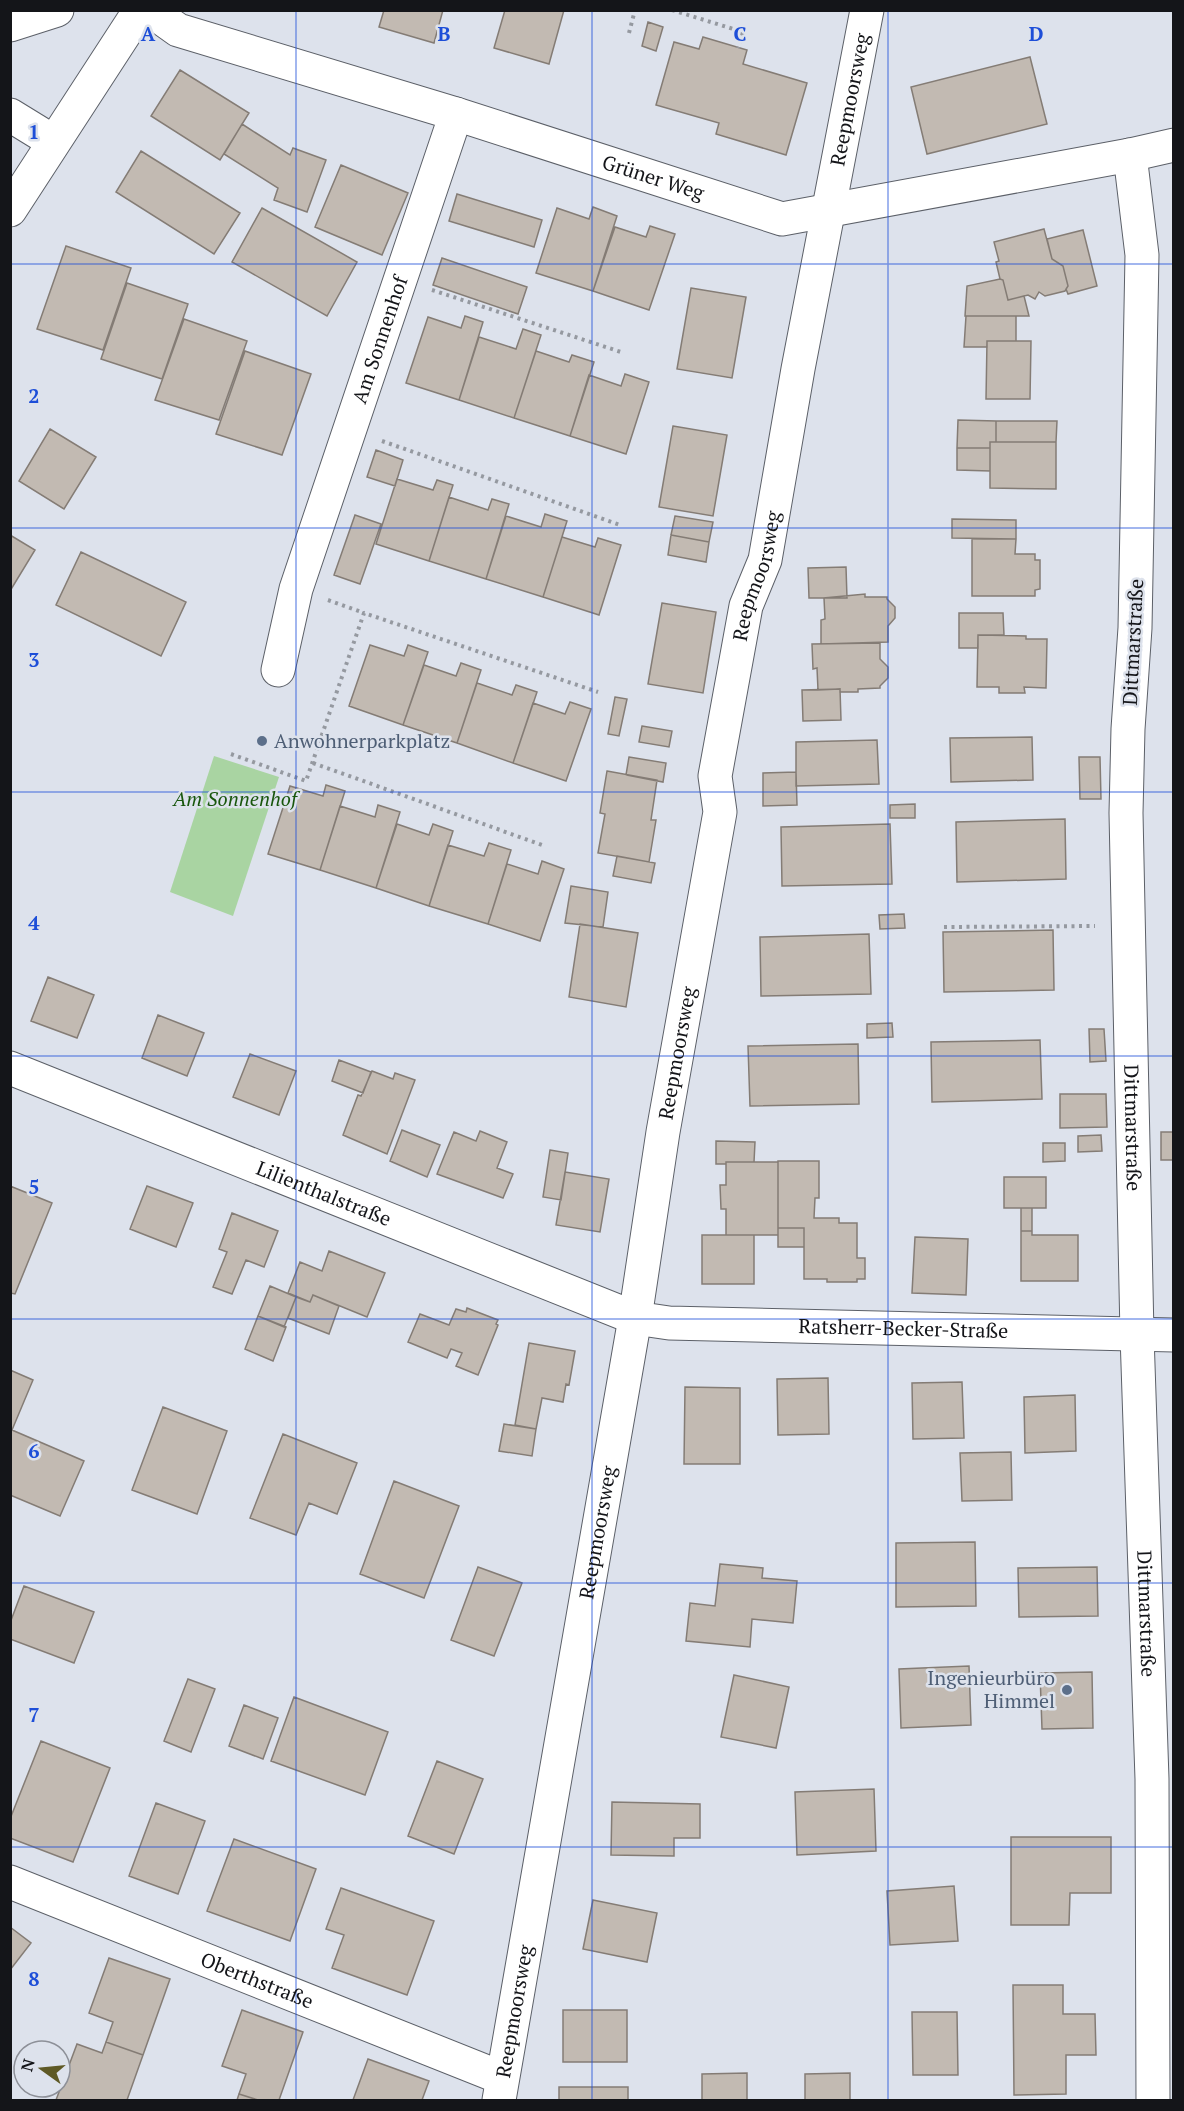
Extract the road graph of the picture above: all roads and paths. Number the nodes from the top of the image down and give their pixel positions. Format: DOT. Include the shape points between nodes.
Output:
graph roads {
  1 [pos="57,10"];
  2 [pos="140,10"];
  3 [pos="150,10"];
  4 [pos="635,10"];
  5 [pos="672,10"];
  6 [pos="867,10"];
  7 [pos="10,25"];
  8 [pos="629,33"];
  9 [pos="738,48"];
  10 [pos="456,114"];
  11 [pos="10,115"];
  12 [pos="54,142"];
  13 [pos="1173,145"];
  14 [pos="1130,155"];
  15 [pos="10,210"];
  16 [pos="830,211"];
  17 [pos="400,280"];
  18 [pos="624,353"];
  19 [pos="350,429"];
  20 [pos="620,525"];
  21 [pos="278,670"];
  22 [pos="598,692"];
  23 [pos="231,754"];
  24 [pos="313,763"];
  25 [pos="542,845"];
  26 [pos="1128,925"];
  27 [pos="944,927"];
  28 [pos="10,1068"];
  29 [pos="635,1318"];
  30 [pos="1137,1335"];
  31 [pos="1173,1335"];
  32 [pos="10,1882"];
  33 [pos="501,2089"];
  34 [pos="1153,2100"];
  1 -- 7 [label="street"];
  2 -- 12 [label="street"];
  3 -- 10 [label="street, Grüner Weg" via="178,30"];
  4 -- 8 [label="path"];
  5 -- 9 [label="path" via="743,32"];
  6 -- 16 [label="street, Reepmoorsweg"];
  10 -- 16 [label="street, Grüner Weg" via="782,219"];
  10 -- 17 [label="street, Am Sonnenhof"];
  11 -- 12 [label="street"];
  12 -- 15 [label="street"];
  13 -- 14 [label="street, Grüner Weg"];
  14 -- 16 [label="street, Grüner Weg"];
  14 -- 26 [label="street, Dittmarstraße" via="1142,255 1135,619 1126,813"];
  16 -- 29 [label="street, Reepmoorsweg" via="765,560 746,606 715,776 720,812 665,1120"];
  17 -- 18 [label="path"];
  17 -- 19 [label="street, Am Sonnenhof"];
  19 -- 20 [label="path"];
  19 -- 21 [label="street, Am Sonnenhof" via="296,589"];
  22 -- 24 [label="path" via="364,613"];
  23 -- 24 [label="path" via="306,781"];
  24 -- 25 [label="path"];
  26 -- 27 [label="path"];
  26 -- 30 [label="street, Dittmarstraße"];
  28 -- 29 [label="street, Lilienthalstraße"];
  29 -- 30 [label="street, Ratsherr-Becker-Straße" via="669,1323"];
  29 -- 33 [label="street, Reepmoorsweg"];
  30 -- 31 [label="street, Ratsherr-Becker-Straße"];
  30 -- 34 [label="street, Dittmarstraße" via="1152,1779"];
  32 -- 33 [label="street, Oberthstraße"];
}
